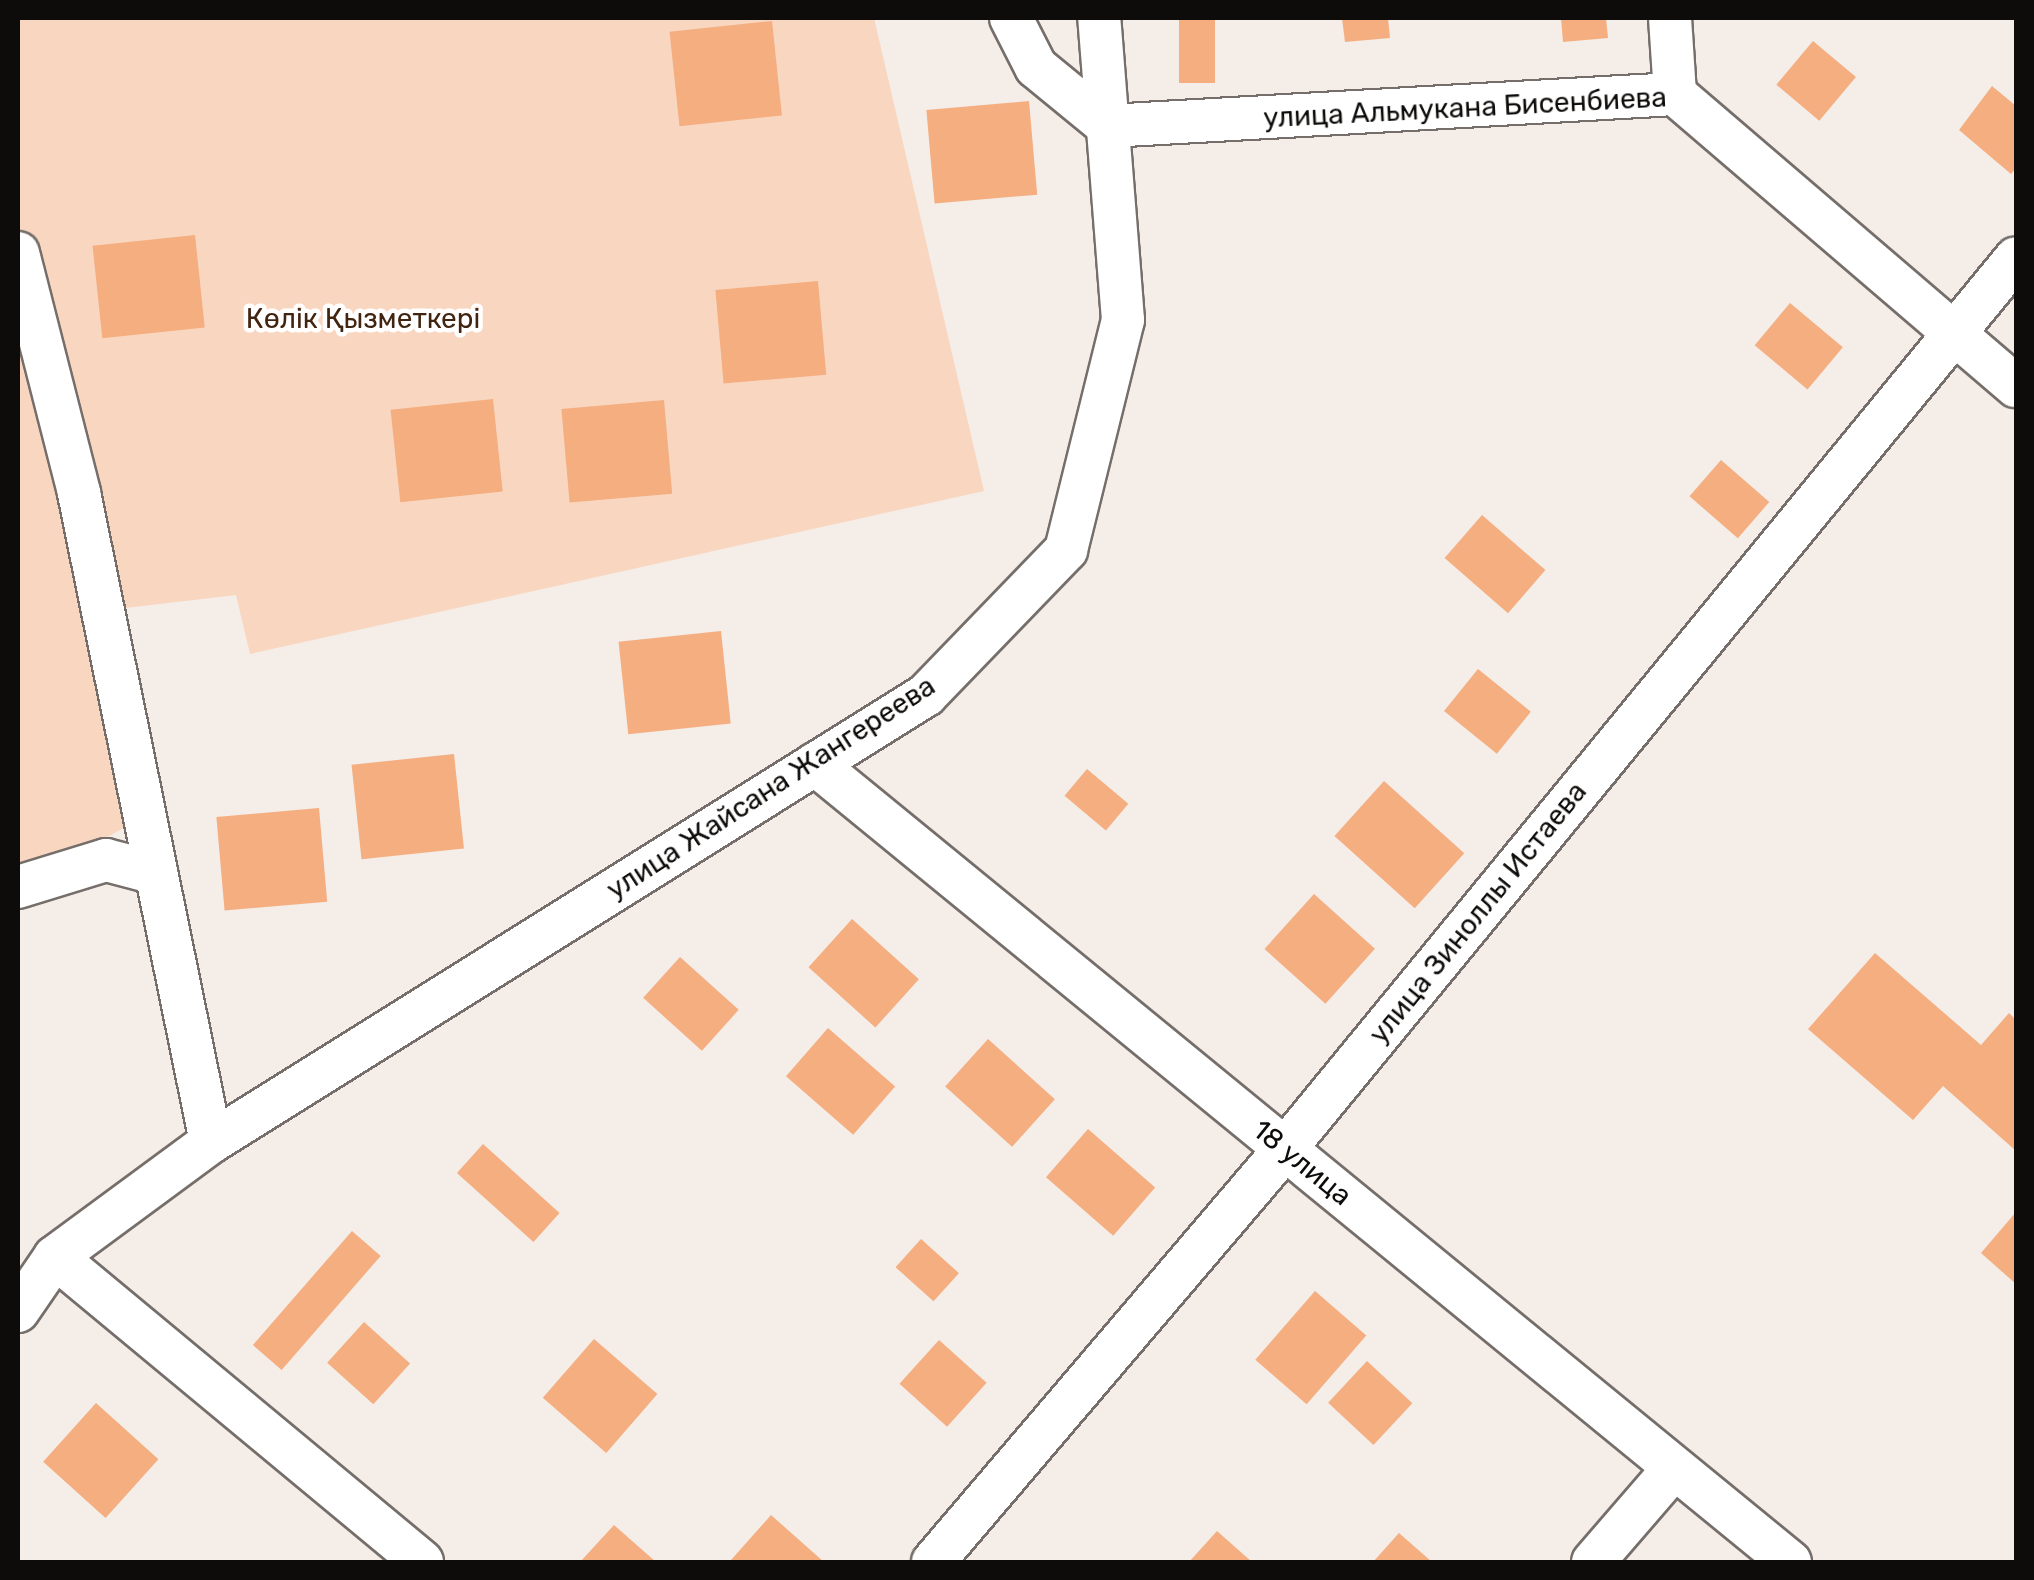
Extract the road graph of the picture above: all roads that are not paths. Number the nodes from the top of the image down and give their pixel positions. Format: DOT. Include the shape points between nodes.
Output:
graph roads {
  1 [pos="1010,18"];
  2 [pos="1099,18"];
  3 [pos="1670,18"];
  4 [pos="1675,94"];
  5 [pos="1108,126"];
  6 [pos="18,254"];
  7 [pos="2016,258"];
  8 [pos="1953,332"];
  9 [pos="2016,386"];
  10 [pos="815,764"];
  11 [pos="156,873"];
  12 [pos="18,887"];
  13 [pos="210,1142"];
  14 [pos="1286,1150"];
  15 [pos="55,1257"];
  16 [pos="18,1311"];
  17 [pos="1674,1468"];
  18 [pos="422,1562"];
  19 [pos="933,1562"];
  20 [pos="1593,1562"];
  21 [pos="1790,1562"];
  1 -- 5 [label="street" via="1036,67"];
  2 -- 5 [label="street, улица Жайсана Жангереева"];
  3 -- 4 [label="street"];
  4 -- 5 [label="street, улица Альмукана Бисенбиева"];
  4 -- 8 [label="street, улица Альмукана Бисенбиева"];
  5 -- 10 [label="street, улица Жайсана Жангереева" via="1124,320 1066,550 926,695"];
  6 -- 11 [label="street" via="78,493"];
  7 -- 8 [label="street, улица Зиноллы Истаева"];
  8 -- 9 [label="street, улица Альмукана Бисенбиева"];
  8 -- 14 [label="street, улица Зиноллы Истаева"];
  10 -- 13 [label="street, улица Жайсана Жангереева"];
  10 -- 14 [label="street, 18 улица"];
  11 -- 12 [label="street" via="106,860"];
  11 -- 13 [label="street"];
  13 -- 15 [label="street, улица Жайсана Жангереева"];
  14 -- 17 [label="street, 18 улица"];
  14 -- 19 [label="street, улица Зиноллы Истаева"];
  15 -- 16 [label="street, улица Жайсана Жангереева"];
  15 -- 18 [label="street"];
  17 -- 20 [label="street"];
  17 -- 21 [label="street, 18 улица"];
}
